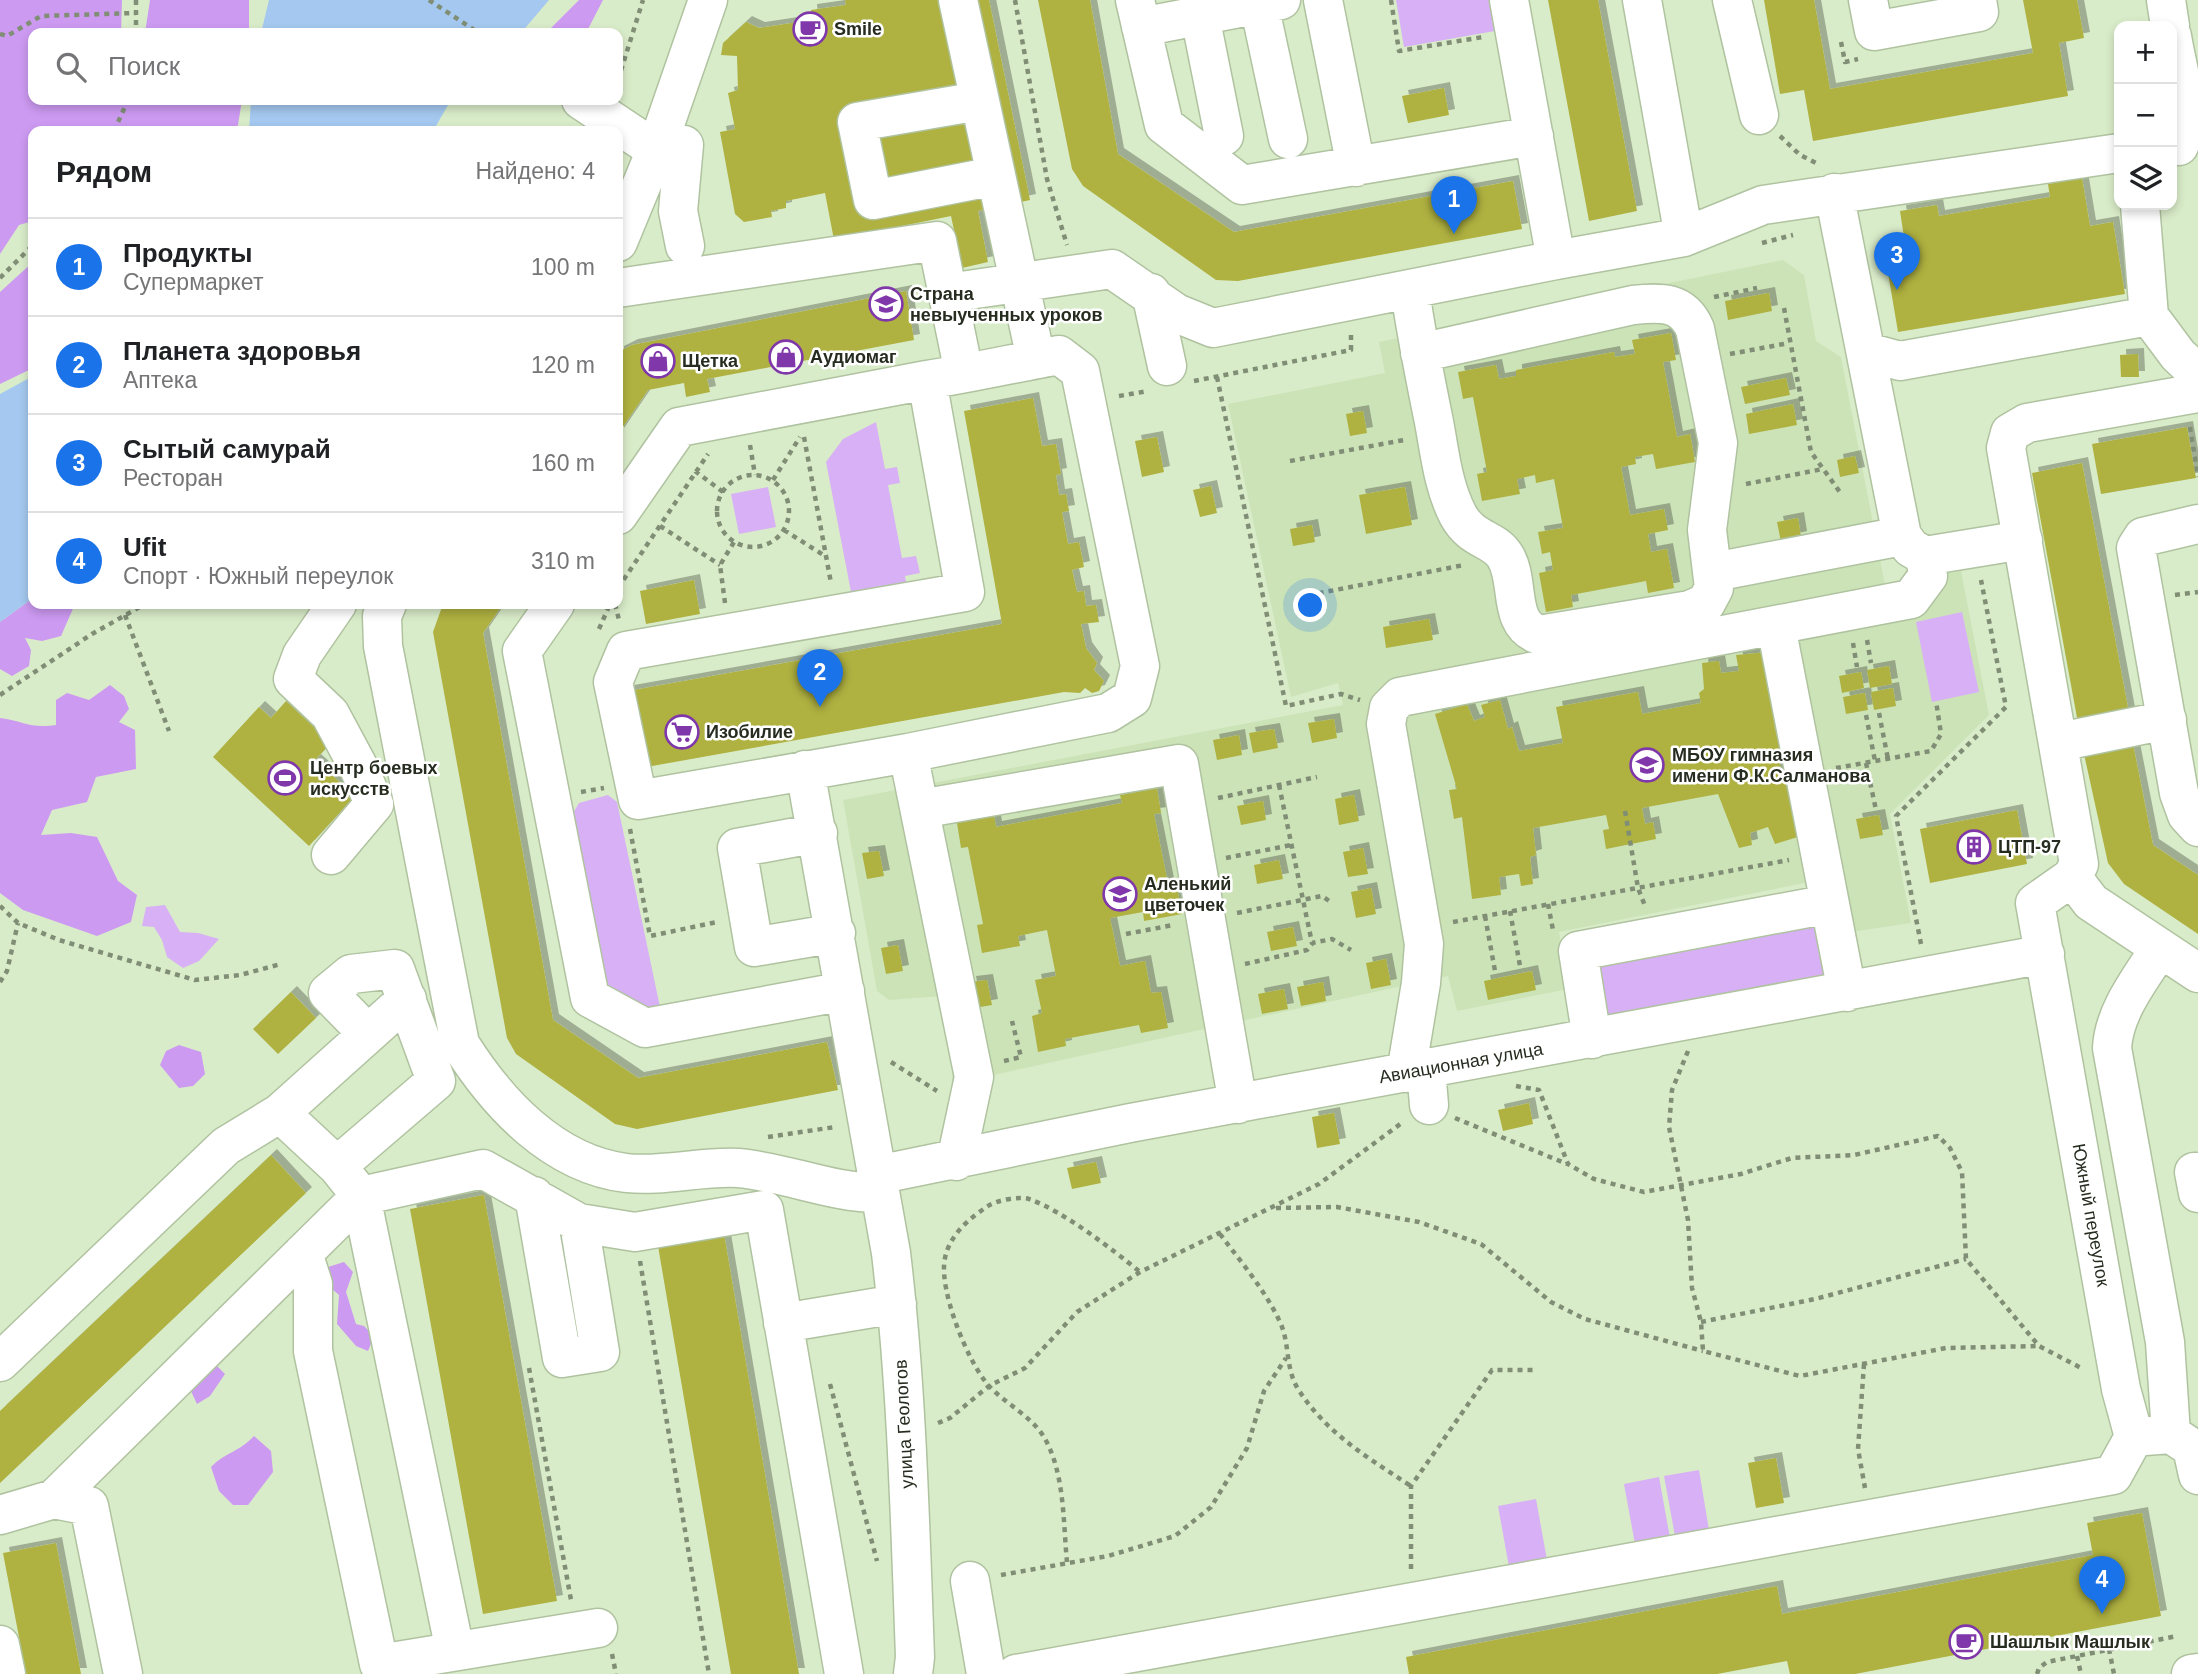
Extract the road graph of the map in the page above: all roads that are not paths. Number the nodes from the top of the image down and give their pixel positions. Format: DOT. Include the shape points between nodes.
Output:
graph roads {
  1 [pos="708,0"];
  2 [pos="958,0"];
  3 [pos="1323,0"];
  4 [pos="1642,0"];
  5 [pos="1732,0"];
  6 [pos="1868,0"];
  7 [pos="1977,0"];
  8 [pos="2166,0"];
  9 [pos="1270,2"];
  10 [pos="1138,14"];
  11 [pos="1512,15"];
  12 [pos="1200,16"];
  13 [pos="2169,21"];
  14 [pos="2177,67"];
  15 [pos="979,101"];
  16 [pos="590,105"];
  17 [pos="1759,115"];
  18 [pos="1224,136"];
  19 [pos="1534,136"];
  20 [pos="1288,139"];
  21 [pos="2183,145"];
  22 [pos="670,148"];
  23 [pos="2114,154"];
  24 [pos="1356,167"];
  25 [pos="995,176"];
  26 [pos="1834,193"];
  27 [pos="2140,210"];
  28 [pos="624,227"];
  29 [pos="1684,237"];
  30 [pos="1556,260"];
  31 [pos="982,283"];
  32 [pos="623,287"];
  33 [pos="1410,290"];
  34 [pos="1150,293"];
  35 [pos="2149,316"];
  36 [pos="1867,352"];
  37 [pos="1420,353"];
  38 [pos="1036,359"];
  39 [pos="1167,366"];
  40 [pos="964,373"];
  41 [pos="927,380"];
  42 [pos="2193,387"];
  43 [pos="623,508"];
  44 [pos="2198,524"];
  45 [pos="2022,540"];
  46 [pos="1914,546"];
  47 [pos="1714,572"];
  48 [pos="334,609"];
  49 [pos="385,609"];
  50 [pos="551,609"];
  51 [pos="1776,626"];
  52 [pos="2166,720"];
  53 [pos="2059,742"];
  54 [pos="908,753"];
  55 [pos="805,770"];
  56 [pos="920,809"];
  57 [pos="2198,827"];
  58 [pos="818,833"];
  59 [pos="331,855"];
  60 [pos="2072,877"];
  61 [pos="1829,904"];
  62 [pos="835,933"];
  63 [pos="2160,948"];
  64 [pos="2045,954"];
  65 [pos="2198,973"];
  66 [pos="845,991"];
  67 [pos="1847,992"];
  68 [pos="407,999"];
  69 [pos="368,1034"];
  70 [pos="1592,1039"];
  71 [pos="1420,1082"];
  72 [pos="1238,1104"];
  73 [pos="280,1113"];
  74 [pos="956,1161"];
  75 [pos="337,1166"];
  76 [pos="2198,1172"];
  77 [pos="878,1184"];
  78 [pos="2198,1193"];
  79 [pos="361,1196"];
  80 [pos="534,1196"];
  81 [pos="579,1223"];
  82 [pos="303,1253"];
  83 [pos="897,1304"];
  84 [pos="783,1323"];
  85 [pos="0,1363"];
  86 [pos="2178,1448"];
  87 [pos="54,1499"];
  88 [pos="0,1516"];
  89 [pos="970,1581"];
  90 [pos="587,1630"];
  91 [pos="0,1645"];
  92 [pos="455,1651"];
  93 [pos="2198,1673"];
  94 [pos="6,1674"];
  95 [pos="123,1674"];
  96 [pos="844,1674"];
  97 [pos="913,1674"];
  98 [pos="986,1674"];
  99 [pos="1016,1674"];
  100 [pos="2192,1674"];
  1 -- 22 [label="street"];
  2 -- 15 [label="street"];
  3 -- 24 [label="street"];
  4 -- 29 [label="street"];
  5 -- 17 [label="street"];
  6 -- 7 [label="street" via="1874,31 1979,12"];
  8 -- 13 [label="street"];
  9 -- 12 [label="street"];
  9 -- 20 [label="street"];
  10 -- 12 [label="street"];
  10 -- 24 [label="street" via="1164,125 1242,185"];
  11 -- 19 [label="street"];
  12 -- 18 [label="street"];
  14 -- 21 [label="street"];
  15 -- 25 [label="street"];
  15 -- 25 [label="street" via="858,122 873,200"];
  16 -- 22 [label="street"];
  19 -- 24 [label="street"];
  19 -- 30 [label="street"];
  22 -- 28 [label="street"];
  22 -- 28 [label="street" via="681,228"];
  23 -- 26 [label="street"];
  25 -- 31 [label="street"];
  26 -- 29 [label="street" via="1763,205"];
  26 -- 36 [label="street"];
  27 -- 35 [label="street"];
  29 -- 30 [label="street"];
  30 -- 33 [label="street"];
  31 -- 32 [label="street" via="937,241"];
  31 -- 34 [label="street" via="1112,269"];
  31 -- 38 [label="street"];
  31 -- 40 [label="street"];
  33 -- 34 [label="street" via="1213,328 1176,313"];
  33 -- 37 [label="street"];
  34 -- 39 [label="street"];
  35 -- 36 [label="street" via="1900,361"];
  35 -- 42 [label="street" via="2178,355"];
  36 -- 46 [label="street"];
  37 -- 47 [label="street" via="1447,490 1459,518 1475,537 1497,547 1506,557 1518,615 1527,631 1539,635 1690,610 1706,603 1714,588"];
  37 -- 47 [label="street" via="1633,305 1660,302 1690,315 1718,443 1707,530"];
  38 -- 40 [label="street"];
  38 -- 54 [label="street" via="1059,355 1080,371 1140,666 1132,698 1108,713"];
  40 -- 41 [label="street"];
  41 -- 43 [label="street" via="679,427"];
  41 -- 55 [label="street" via="965,592 626,651 613,682 638,800"];
  42 -- 45 [label="street" via="2027,423 2010,433 2006,448"];
  44 -- 52 [label="street" via="2143,537 2136,548"];
  45 -- 46 [label="street" via="1975,547"];
  45 -- 53 [label="street"];
  46 -- 47 [label="street"];
  46 -- 51 [label="street" via="1928,576 1911,599"];
  48 -- 59 [label="street" via="302,655 293,679 330,714 374,804"];
  49 -- 77 [label="street, Авиационная улица" via="383,646 460,1044 485,1083 542,1138 581,1163 627,1173 737,1168 863,1193"];
  50 -- 66 [label="street" via="522,651 590,998 645,1028"];
  51 -- 61 [label="street"];
  51 -- 71 [label="street" via="1400,697 1389,708 1386,724 1424,944"];
  52 -- 53 [label="street"];
  52 -- 57 [label="street" via="2179,793 2187,815"];
  53 -- 60 [label="street" via="2079,864"];
  54 -- 55 [label="street"];
  54 -- 56 [label="street"];
  55 -- 58 [label="street, улица Геологов"];
  56 -- 72 [label="street" via="1180,764"];
  56 -- 74 [label="street" via="974,1077"];
  58 -- 62 [label="street, улица Геологов"];
  58 -- 62 [label="street" via="737,848 752,937 754,947"];
  60 -- 63 [label="street" via="2091,902"];
  60 -- 64 [label="street, Южный переулок" via="2035,903"];
  61 -- 67 [label="street"];
  61 -- 70 [label="street" via="1578,951"];
  62 -- 66 [label="street, улица Геологов"];
  63 -- 65 [label="street"];
  63 -- 86 [label="street" via="2122,1011 2113,1030 2112,1048 2165,1342"];
  64 -- 67 [label="street, Авиационная улица"];
  64 -- 86 [label="street, Южный переулок" via="2121,1389"];
  66 -- 77 [label="street, улица Геологов"];
  67 -- 70 [label="street, Авиационная улица"];
  68 -- 69 [label="street"];
  68 -- 69 [label="street" via="396,969 351,974 328,993"];
  68 -- 75 [label="street" via="436,1081"];
  69 -- 73 [label="street"];
  70 -- 71 [label="street, Авиационная улица"];
  71 -- 72 [label="street, Авиационная улица"];
  72 -- 74 [label="street, Авиационная улица"];
  73 -- 75 [label="street"];
  73 -- 85 [label="street" via="226,1146"];
  74 -- 77 [label="street, Авиационная улица"];
  75 -- 79 [label="street"];
  76 -- 78 [label="street" via="2194,1172"];
  77 -- 83 [label="street, улица Геологов"];
  79 -- 80 [label="street" via="483,1168"];
  79 -- 82 [label="street"];
  79 -- 92 [label="street"];
  80 -- 81 [label="street"];
  80 -- 81 [label="street" via="562,1358 600,1352"];
  81 -- 84 [label="street" via="635,1232 764,1210"];
  82 -- 87 [label="street"];
  82 -- 92 [label="street" via="313,1284 313,1351 379,1664"];
  83 -- 84 [label="street"];
  83 -- 97 [label="street, улица Геологов"];
  84 -- 96 [label="street"];
  86 -- 99 [label="street" via="2113,1475"];
  87 -- 88 [label="street"];
  87 -- 95 [label="street" via="89,1506"];
  89 -- 98 [label="street"];
  90 -- 92 [label="street"];
  91 -- 94 [label="street"];
  93 -- 100 [label="street"];
}
